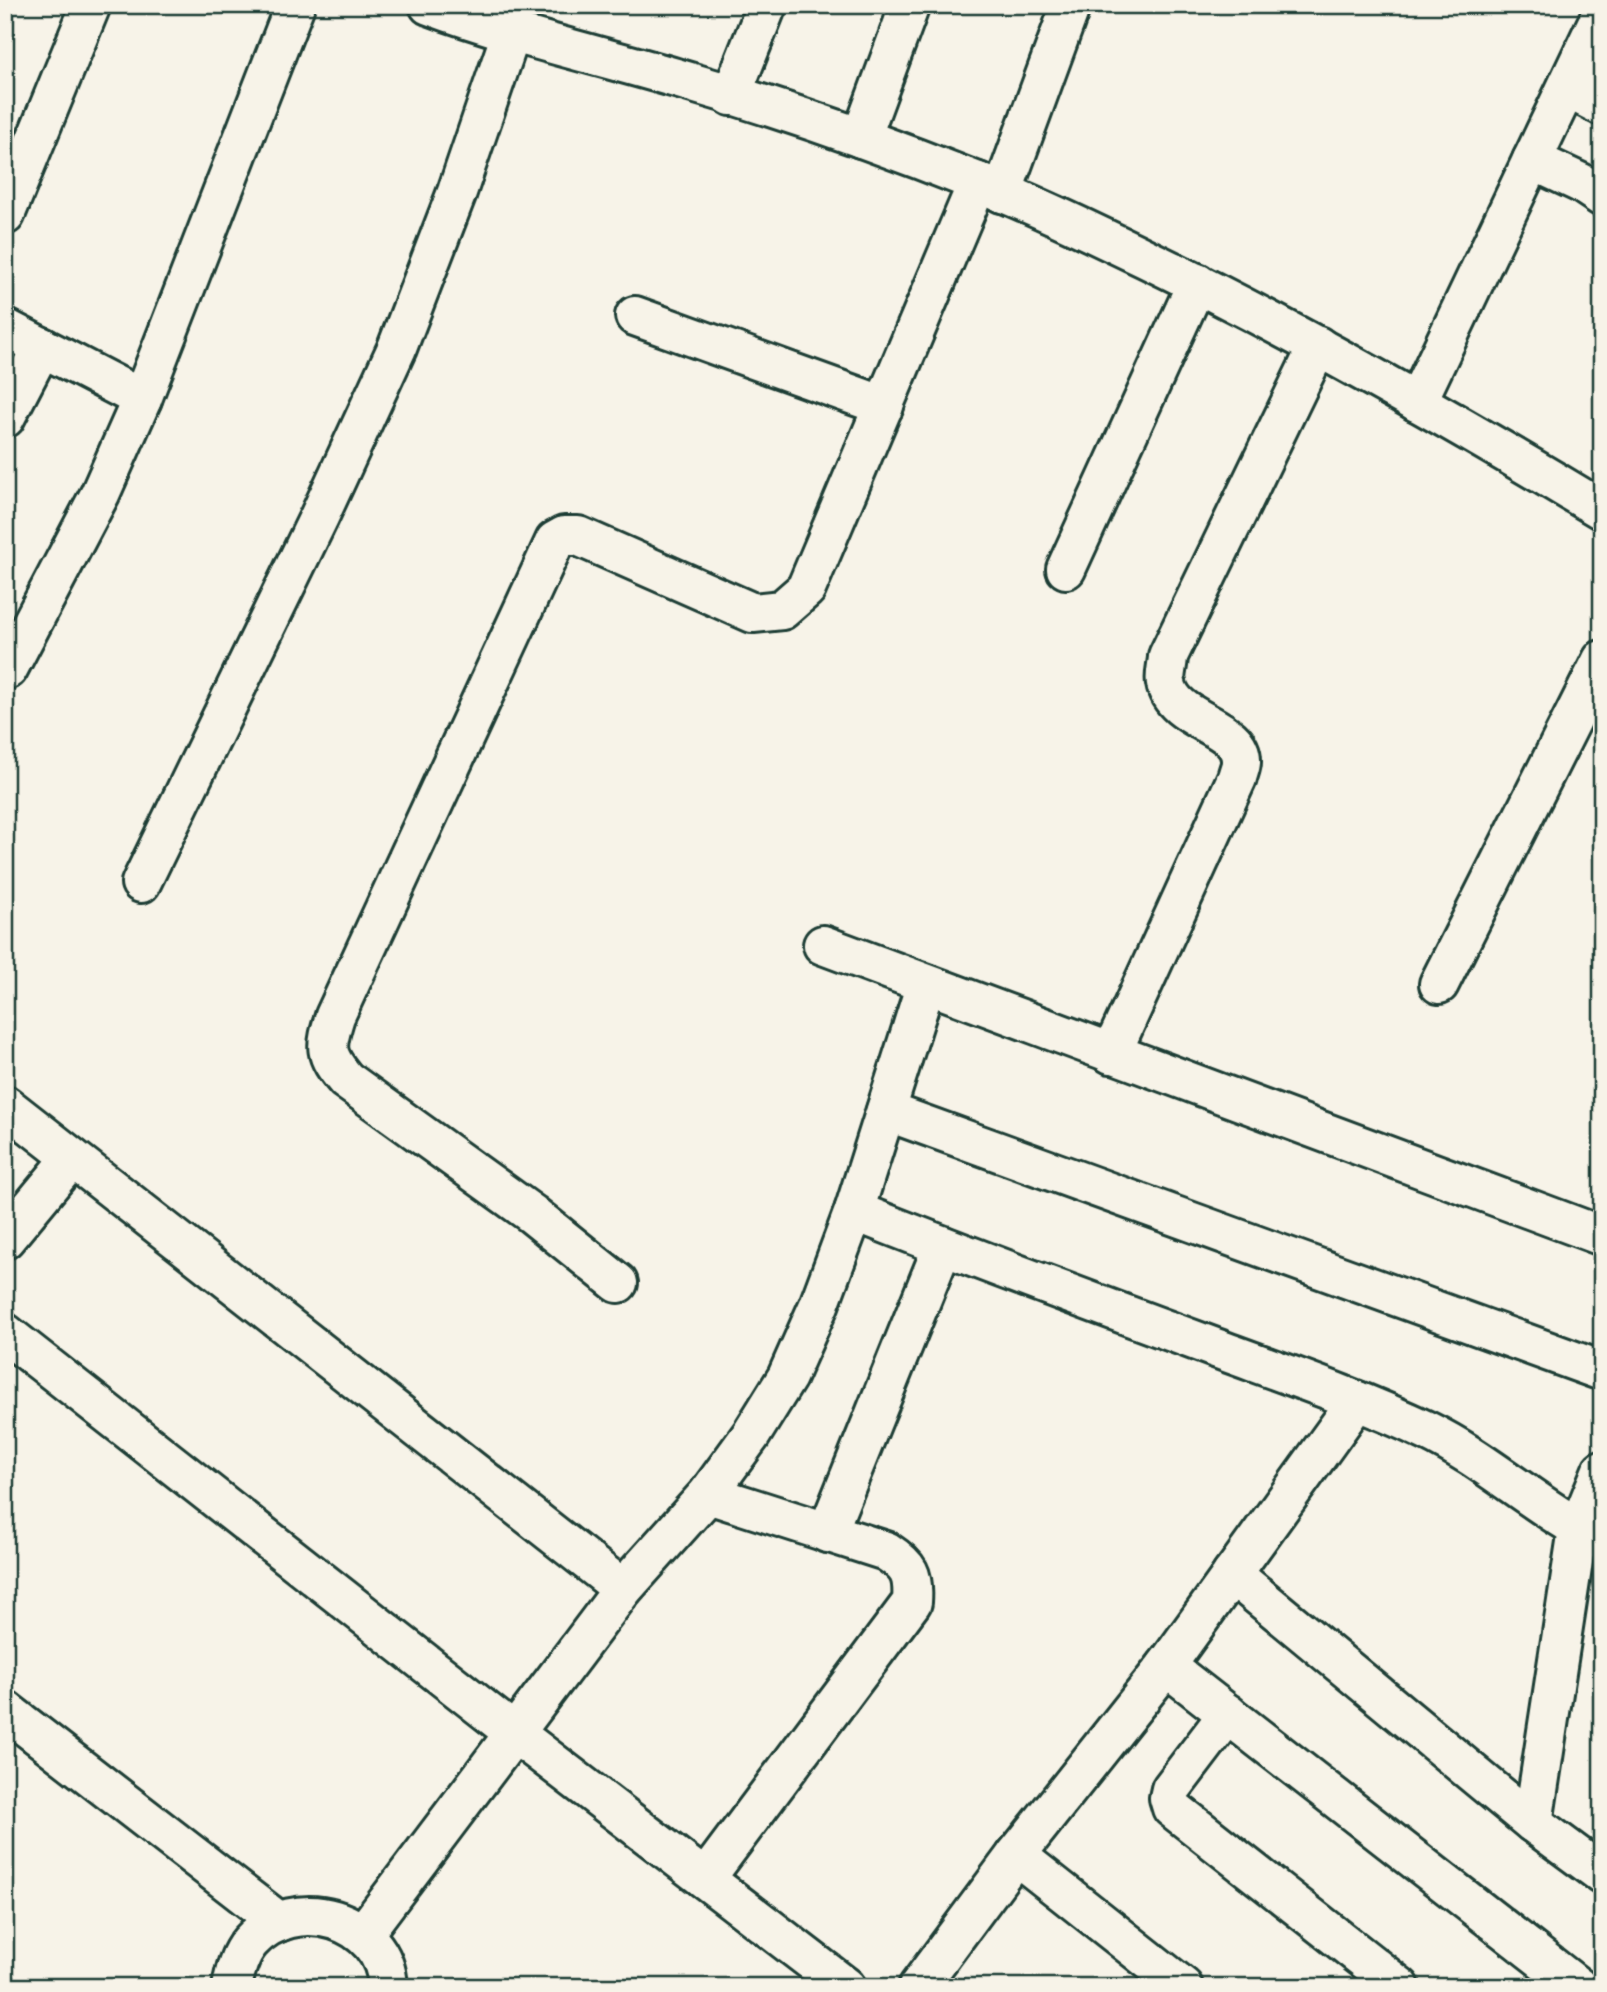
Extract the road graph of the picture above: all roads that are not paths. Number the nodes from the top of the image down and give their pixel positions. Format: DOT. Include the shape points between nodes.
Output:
graph roads {
  1 [pos="91,5"];
  2 [pos="295,5"];
  3 [pos="767,5"];
  4 [pos="910,5"];
  5 [pos="1071,5"];
  6 [pos="432,6"];
  7 [pos="1602,13"];
  8 [pos="512,34"];
  9 [pos="1567,88"];
  10 [pos="731,96"];
  11 [pos="1602,106"];
  12 [pos="861,138"];
  13 [pos="1532,160"];
  14 [pos="990,187"];
  15 [pos="1602,197"];
  16 [pos="5,215"];
  17 [pos="1197,283"];
  18 [pos="635,316"];
  19 [pos="5,328"];
  20 [pos="1318,346"];
  21 [pos="42,347"];
  22 [pos="142,399"];
  23 [pos="1417,402"];
  24 [pos="884,406"];
  25 [pos="5,418"];
  26 [pos="1602,510"];
  27 [pos="1066,569"];
  28 [pos="1602,660"];
  29 [pos="8,669"];
  30 [pos="141,883"];
  31 [pos="822,945"];
  32 [pos="926,984"];
  33 [pos="1438,984"];
  34 [pos="1111,1054"];
  35 [pos="5,1105"];
  36 [pos="886,1111"];
  37 [pos="72,1158"];
  38 [pos="854,1211"];
  39 [pos="1602,1236"];
  40 [pos="5,1238"];
  41 [pos="943,1247"];
  42 [pos="618,1283"];
  43 [pos="5,1334"];
  44 [pos="1602,1371"];
  45 [pos="1357,1401"];
  46 [pos="1602,1470"];
  47 [pos="708,1494"];
  48 [pos="827,1533"];
  49 [pos="1590,1535"];
  50 [pos="1232,1574"];
  51 [pos="624,1588"];
  52 [pos="1166,1666"];
  53 [pos="5,1710"];
  54 [pos="1228,1714"];
  55 [pos="513,1732"];
  56 [pos="1533,1823"];
  57 [pos="1016,1855"];
  58 [pos="1602,1874"];
  59 [pos="705,1879"];
  60 [pos="279,1922"];
  61 [pos="363,1934"];
  62 [pos="231,1987"];
  63 [pos="388,1987"];
  64 [pos="846,1987"];
  65 [pos="918,1987"];
  66 [pos="1183,1987"];
  67 [pos="1401,1987"];
  68 [pos="1578,1987"];
  1 -- 16 [label="street"];
  2 -- 22 [label="street"];
  3 -- 10 [label="street"];
  4 -- 12 [label="street"];
  5 -- 14 [label="street"];
  6 -- 8 [label="street"];
  7 -- 9 [label="street"];
  8 -- 10 [label="street"];
  8 -- 30 [label="street" via="397,348"];
  9 -- 11 [label="street"];
  9 -- 13 [label="street"];
  10 -- 12 [label="street"];
  12 -- 14 [label="street"];
  13 -- 15 [label="street"];
  13 -- 23 [label="street"];
  14 -- 17 [label="street"];
  14 -- 24 [label="street"];
  17 -- 20 [label="street"];
  17 -- 27 [label="street"];
  18 -- 24 [label="street"];
  19 -- 21 [label="street"];
  20 -- 23 [label="street"];
  20 -- 34 [label="street" via="1168,656 1166,683 1173,700 1230,737 1241,762"];
  21 -- 22 [label="street"];
  21 -- 25 [label="street"];
  22 -- 29 [label="street" via="100,494"];
  23 -- 26 [label="street"];
  24 -- 42 [label="street" via="806,589 782,610 753,613 578,536 555,541 328,1039 330,1061 346,1080 532,1214"];
  28 -- 33 [label="street"];
  31 -- 32 [label="street"];
  32 -- 34 [label="street"];
  32 -- 36 [label="street"];
  34 -- 39 [label="street"];
  35 -- 37 [label="street"];
  36 -- 38 [label="street"];
  36 -- 44 [label="street"];
  37 -- 40 [label="street"];
  37 -- 51 [label="street"];
  38 -- 41 [label="street"];
  38 -- 47 [label="street" via="787,1377"];
  41 -- 45 [label="street"];
  41 -- 48 [label="street"];
  43 -- 55 [label="street"];
  45 -- 49 [label="street" via="1430,1432"];
  45 -- 50 [label="street"];
  46 -- 49 [label="street"];
  47 -- 48 [label="street"];
  47 -- 51 [label="street"];
  48 -- 59 [label="street" via="887,1551 905,1563 914,1583 912,1602"];
  49 -- 56 [label="street"];
  50 -- 52 [label="street"];
  50 -- 56 [label="street"];
  51 -- 55 [label="street"];
  52 -- 54 [label="street"];
  52 -- 57 [label="street"];
  53 -- 60 [label="street"];
  54 -- 67 [label="street" via="1171,1789 1172,1808"];
  54 -- 68 [label="street"];
  55 -- 59 [label="street"];
  55 -- 61 [label="street"];
  56 -- 58 [label="street"];
  57 -- 65 [label="street"];
  57 -- 66 [label="street"];
  59 -- 64 [label="street"];
  60 -- 61 [label="street" via="317,1915 342,1921"];
  60 -- 62 [label="street" via="250,1942 237,1963"];
  61 -- 63 [label="street" via="379,1954"];
}
